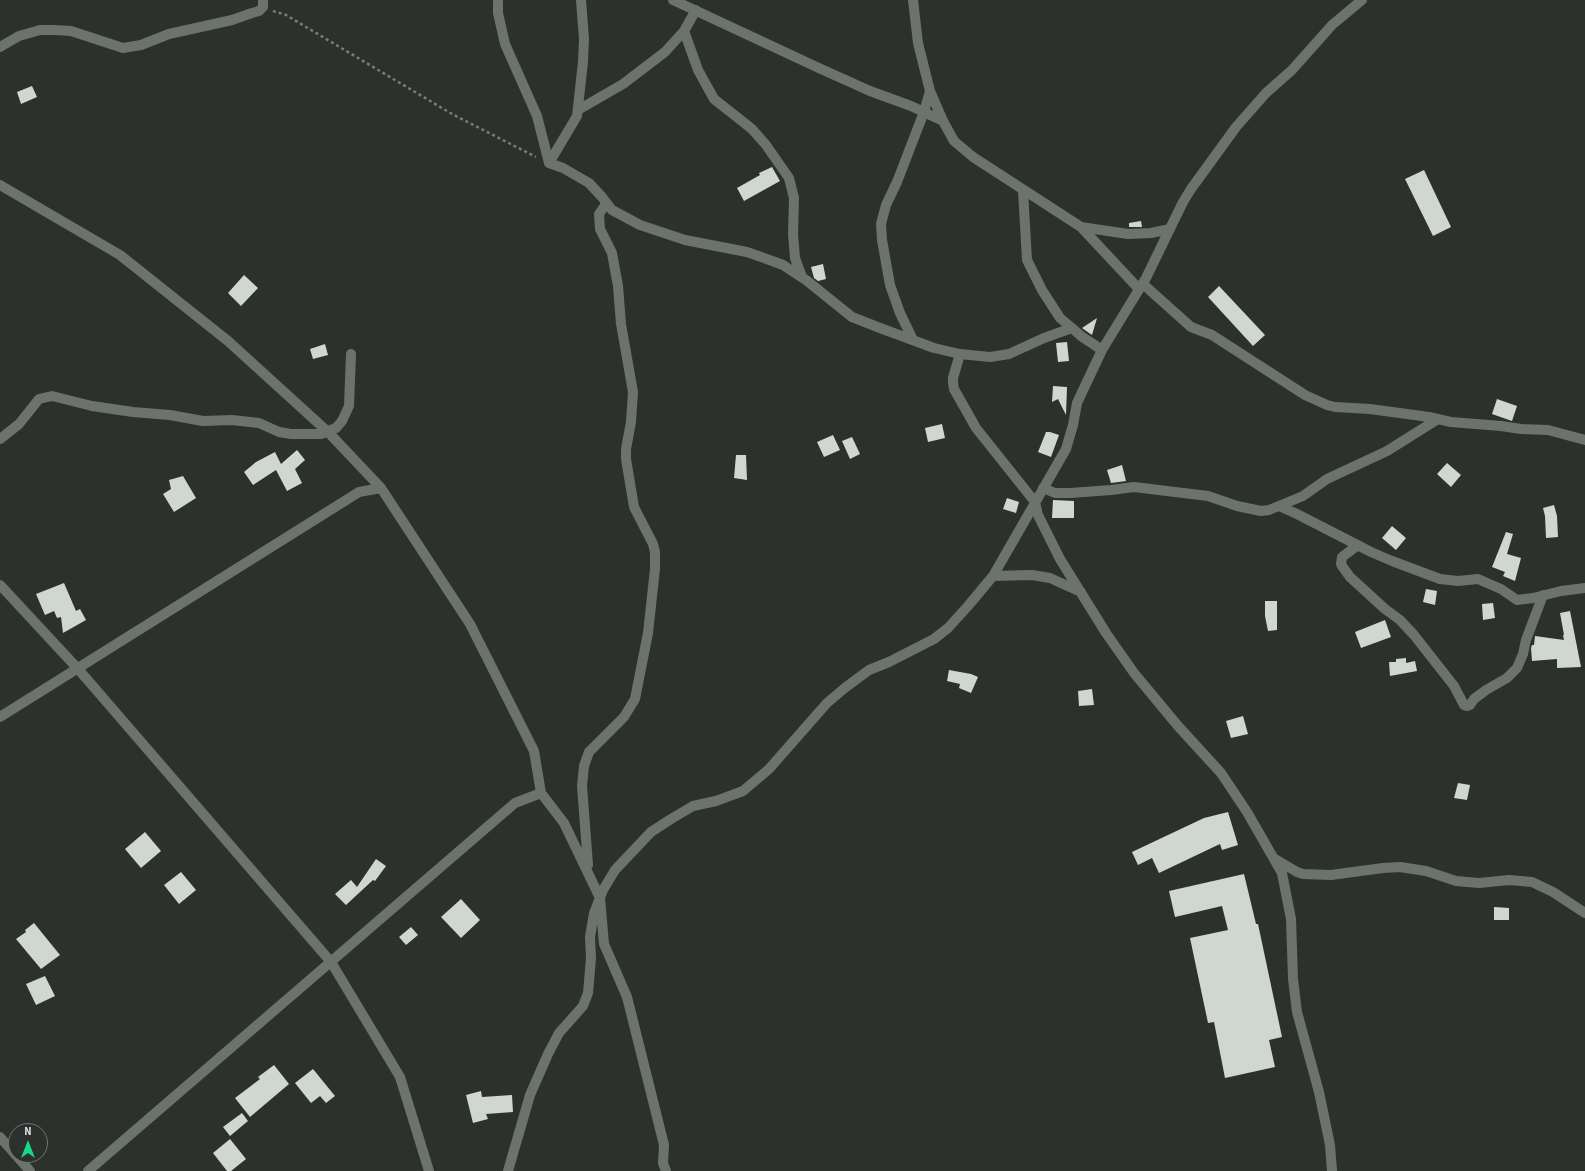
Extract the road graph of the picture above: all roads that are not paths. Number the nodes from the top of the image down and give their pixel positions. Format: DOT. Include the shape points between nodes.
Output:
graph roads {
  1 [pos="498,0"];
  2 [pos="581,0"];
  3 [pos="674,0"];
  4 [pos="913,0"];
  5 [pos="1362,0"];
  6 [pos="263,4"];
  7 [pos="696,10"];
  8 [pos="684,30"];
  9 [pos="0,47"];
  10 [pos="930,91"];
  11 [pos="578,110"];
  12 [pos="924,112"];
  13 [pos="943,121"];
  14 [pos="549,163"];
  15 [pos="0,185"];
  16 [pos="1023,191"];
  17 [pos="606,204"];
  18 [pos="1081,228"];
  19 [pos="1170,229"];
  20 [pos="802,277"];
  21 [pos="1141,286"];
  22 [pos="1072,328"];
  23 [pos="913,340"];
  24 [pos="1102,350"];
  25 [pos="351,354"];
  26 [pos="960,354"];
  27 [pos="1438,419"];
  28 [pos="328,432"];
  29 [pos="0,439"];
  30 [pos="1585,440"];
  31 [pos="380,488"];
  32 [pos="1043,488"];
  33 [pos="1035,502"];
  34 [pos="1279,506"];
  35 [pos="1358,545"];
  36 [pos="993,576"];
  37 [pos="0,585"];
  38 [pos="1585,588"];
  39 [pos="1081,592"];
  40 [pos="1543,595"];
  41 [pos="78,668"];
  42 [pos="0,717"];
  43 [pos="541,793"];
  44 [pos="1274,858"];
  45 [pos="591,876"];
  46 [pos="600,898"];
  47 [pos="1585,912"];
  48 [pos="331,962"];
  49 [pos="0,1137"];
  50 [pos="30,1171"];
  51 [pos="88,1171"];
  52 [pos="429,1171"];
  53 [pos="508,1171"];
  54 [pos="666,1171"];
  55 [pos="1332,1171"];
  1 -- 14 [label="street" via="498,13 506,44 537,116"];
  2 -- 11 [label="street" via="584,39"];
  3 -- 7 [label="street"];
  4 -- 10 [label="street" via="918,43"];
  5 -- 19 [label="street" via="1332,25 1236,127 1191,189"];
  6 -- 9 [label="street" via="259,11 232,20 169,34 141,45 119,46 71,31 40,30 19,36"];
  7 -- 8 [label="street"];
  7 -- 12 [label="street" via="870,91"];
  8 -- 11 [label="street" via="665,52 649,65 623,84"];
  8 -- 20 [label="street" via="698,70 714,98 752,129 788,178 794,198 795,258"];
  10 -- 12 [label="street"];
  10 -- 13 [label="street"];
  11 -- 14 [label="street" via="571,127"];
  12 -- 13 [label="street"];
  12 -- 23 [label="street" via="886,205 881,224 890,285"];
  13 -- 16 [label="street" via="954,141 963,150"];
  14 -- 17 [label="street" via="589,183"];
  15 -- 28 [label="street" via="120,255 228,340"];
  16 -- 18 [label="street"];
  16 -- 22 [label="street" via="1027,260 1060,318"];
  17 -- 20 [label="street" via="612,210 644,227 685,240 747,252 783,265"];
  17 -- 45 [label="street" via="599,214 600,229 612,253 633,392 626,459 634,507 653,544 654,569 648,633 635,699 624,717 589,752 584,766 582,786 586,847"];
  18 -- 19 [label="street" via="1128,234"];
  18 -- 21 [label="street"];
  19 -- 21 [label="street"];
  20 -- 23 [label="street" via="852,316"];
  21 -- 24 [label="street"];
  21 -- 27 [label="street" via="1191,327 1212,335 1234,348 1305,396 1335,407 1370,409"];
  22 -- 24 [label="street"];
  22 -- 26 [label="street" via="1009,354 990,357"];
  23 -- 26 [label="street"];
  24 -- 32 [label="street" via="1077,403 1066,449"];
  25 -- 28 [label="street" via="349,406 342,421"];
  26 -- 33 [label="street" via="952,381 954,389 976,428"];
  27 -- 30 [label="street" via="1548,430"];
  27 -- 34 [label="street" via="1387,451 1327,479 1303,496"];
  28 -- 29 [label="street" via="291,434 279,432 260,423 232,420 203,421 133,412 92,406 52,396 39,399 19,424"];
  28 -- 31 [label="street"];
  31 -- 41 [label="street" via="359,492"];
  31 -- 43 [label="street" via="470,624 534,751"];
  32 -- 33 [label="street"];
  32 -- 34 [label="street" via="1055,493 1071,493 1134,487 1208,496 1261,511"];
  33 -- 36 [label="street"];
  33 -- 39 [label="street" via="1038,515 1060,559"];
  34 -- 35 [label="street"];
  35 -- 40 [label="street" via="1392,562 1440,579 1478,579 1518,600"];
  35 -- 40 [label="street" via="1342,557 1342,566 1350,577 1400,620 1454,686 1465,706 1470,706 1474,699 1507,678 1517,668"];
  36 -- 39 [label="street" via="1032,575 1050,578"];
  36 -- 46 [label="street" via="948,628 934,639 869,670 827,704 769,769 743,791 693,806 651,832 615,870"];
  37 -- 41 [label="street"];
  38 -- 40 [label="street"];
  39 -- 44 [label="street" via="1134,673 1221,773"];
  41 -- 42 [label="street"];
  41 -- 48 [label="street"];
  43 -- 45 [label="street" via="564,823"];
  43 -- 48 [label="street" via="515,803"];
  44 -- 47 [label="street" via="1303,874 1331,875 1400,867 1426,871 1456,881 1532,882"];
  44 -- 55 [label="street" via="1282,873 1291,920 1297,1012 1319,1092 1330,1145"];
  45 -- 46 [label="street"];
  46 -- 53 [label="street" via="594,913 590,937 588,993 583,1006 559,1033 548,1054 530,1095"];
  46 -- 54 [label="street" via="604,944 627,997 664,1145 663,1163"];
  48 -- 51 [label="street"];
  48 -- 52 [label="street" via="400,1077"];
  49 -- 50 [label="street"];
}
